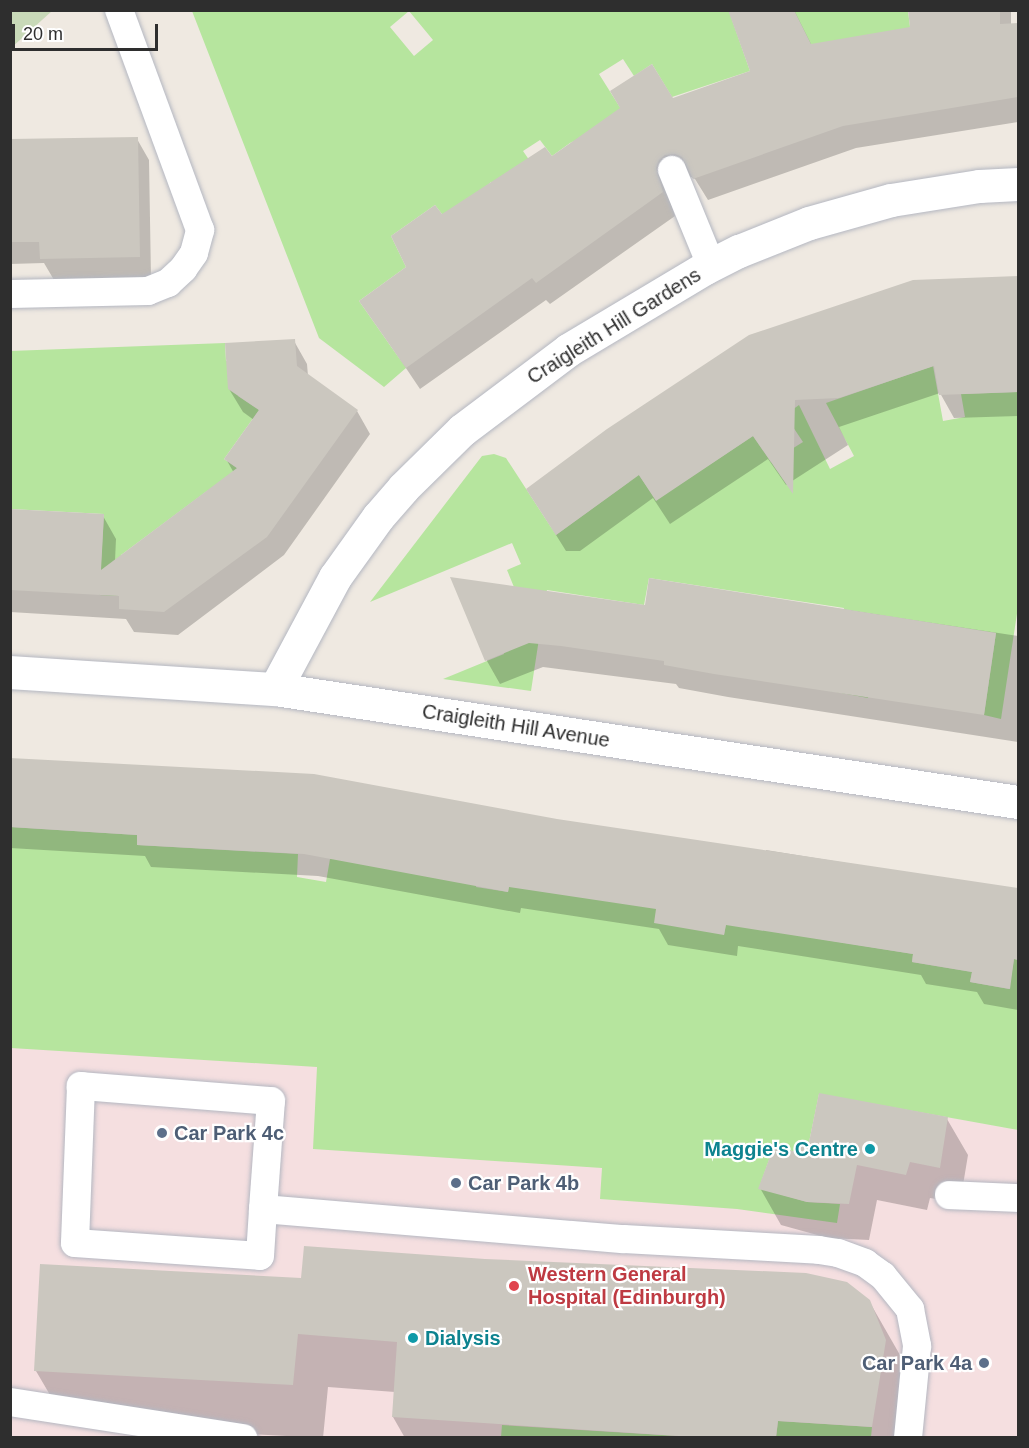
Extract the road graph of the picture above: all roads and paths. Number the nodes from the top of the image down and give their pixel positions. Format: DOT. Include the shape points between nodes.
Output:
graph roads {
  1 [pos="119,10"];
  2 [pos="672,170"];
  3 [pos="1018,184"];
  4 [pos="711,265"];
  5 [pos="10,294"];
  6 [pos="10,672"];
  7 [pos="275,689"];
  8 [pos="1018,802"];
  9 [pos="949,1195"];
  10 [pos="1018,1198"];
  11 [pos="263,1209"];
  12 [pos="10,1402"];
  13 [pos="243,1437"];
  14 [pos="908,1437"];
  1 -- 5 [label="lane" via="201,230 194,253 168,283 148,291"];
  2 -- 4 [label="lane"];
  3 -- 4 [label="street, Craigleith Hill Gardens" via="931,193 861,207 773,236"];
  4 -- 7 [label="street, Craigleith Hill Gardens" via="568,350 462,430 428,462 378,517 341,568"];
  6 -- 7 [label="street, Craigleith Hill Avenue"];
  7 -- 8 [label="street, Craigleith Hill Avenue"];
  9 -- 10 [label="lane"];
  11 -- 11 [label="lane" via="271,1101 81,1086 75,1243 261,1256"];
  11 -- 14 [label="lane" via="624,1239 819,1250 850,1257 883,1276 910,1309 917,1346"];
  12 -- 13 [label="lane"];
}
